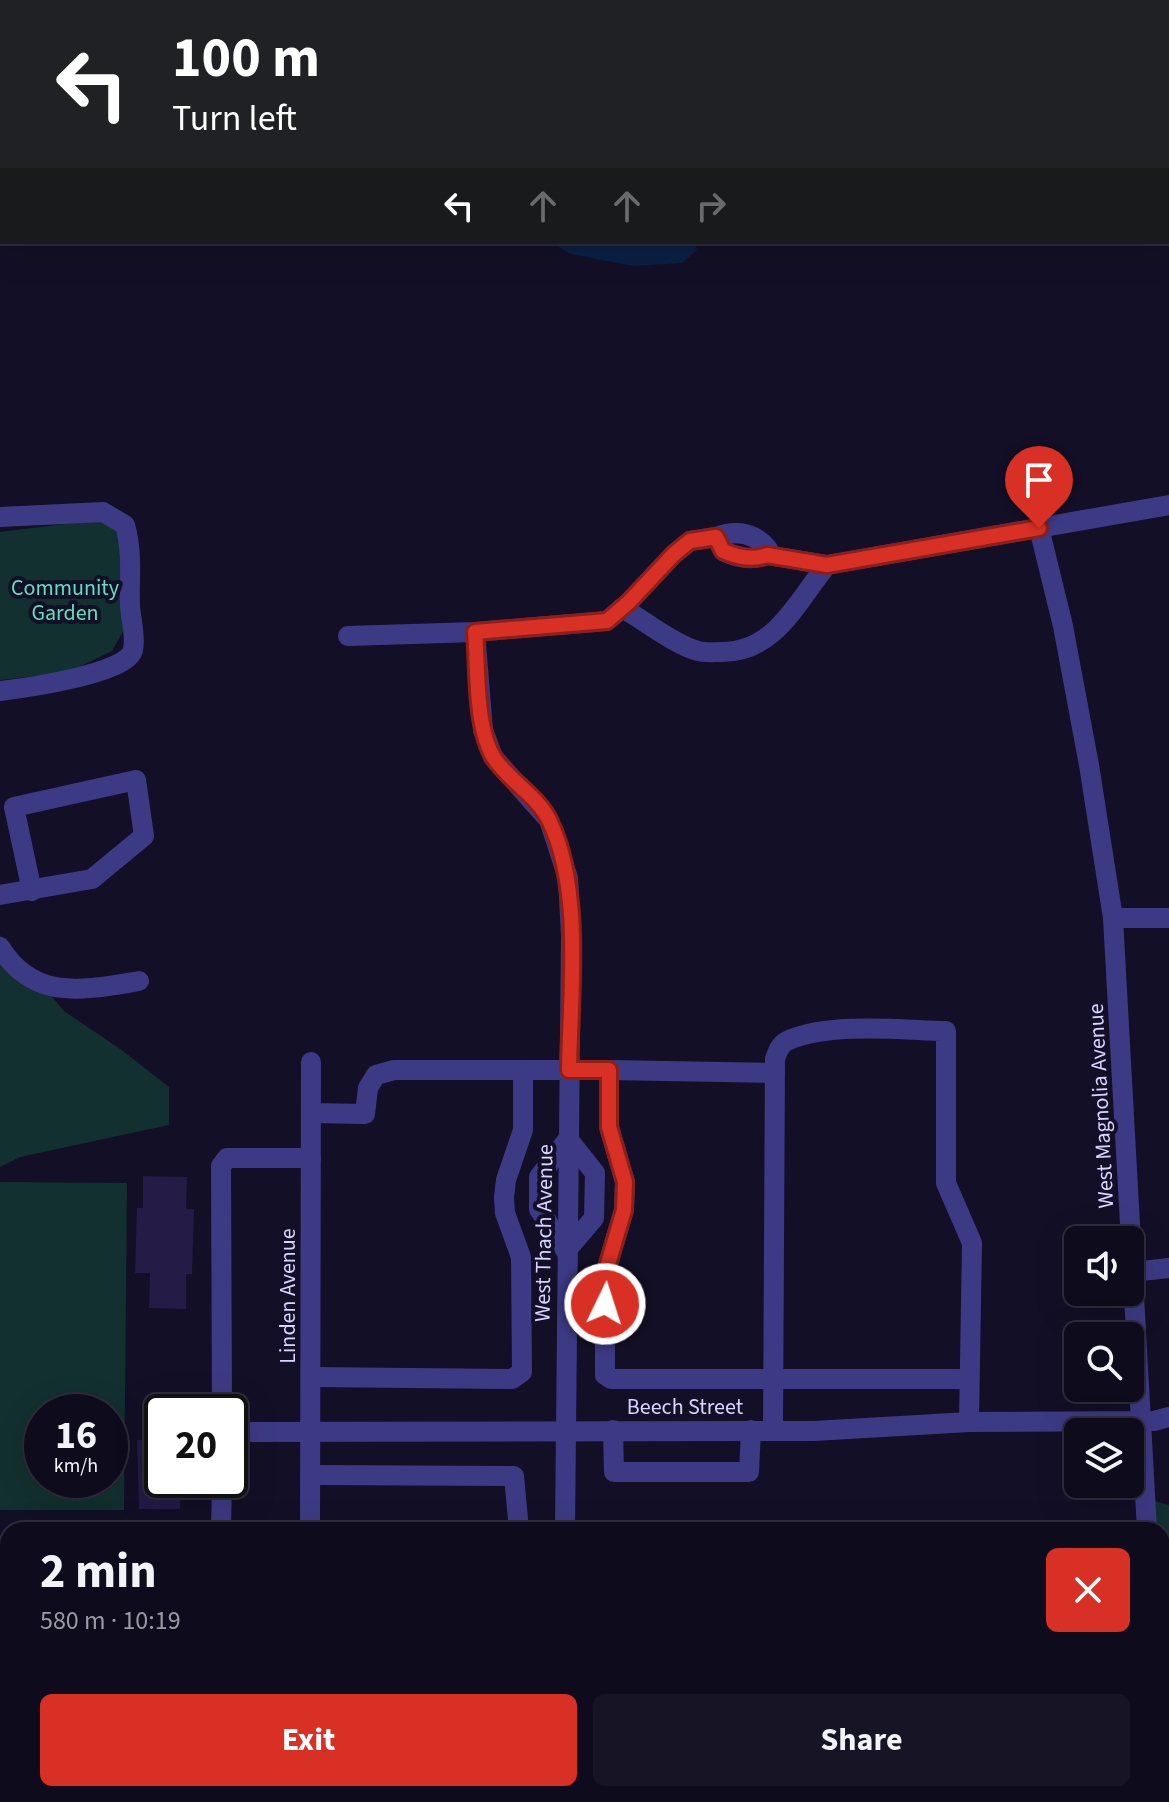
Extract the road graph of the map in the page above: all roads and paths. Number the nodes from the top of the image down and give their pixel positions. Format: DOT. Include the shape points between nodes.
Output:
graph roads {
  1 [pos="1169,505"];
  2 [pos="0,517"];
  3 [pos="1039,528"];
  4 [pos="827,565"];
  5 [pos="622,608"];
  6 [pos="475,632"];
  7 [pos="348,636"];
  8 [pos="0,691"];
  9 [pos="7,810"];
  10 [pos="32,891"];
  11 [pos="0,895"];
  12 [pos="1113,918"];
  13 [pos="1169,918"];
  14 [pos="0,947"];
  15 [pos="139,981"];
  16 [pos="311,1062"];
  17 [pos="523,1070"];
  18 [pos="569,1070"];
  19 [pos="609,1070"];
  20 [pos="775,1073"];
  21 [pos="311,1113"];
  22 [pos="311,1158"];
  23 [pos="1130,1226"];
  24 [pos="1169,1268"];
  25 [pos="1144,1271"];
  26 [pos="1135,1306"];
  27 [pos="311,1377"];
  28 [pos="774,1378"];
  29 [pos="969,1379"];
  30 [pos="222,1394"];
  31 [pos="1169,1417"];
  32 [pos="1140,1418"];
  33 [pos="1064,1421"];
  34 [pos="1144,1421"];
  35 [pos="969,1422"];
  36 [pos="565,1430"];
  37 [pos="613,1430"];
  38 [pos="751,1430"];
  39 [pos="773,1430"];
  40 [pos="248,1432"];
  41 [pos="311,1432"];
  42 [pos="310,1475"];
  43 [pos="1144,1483"];
  44 [pos="222,1498"];
  45 [pos="221,1522"];
  46 [pos="310,1522"];
  47 [pos="518,1522"];
  48 [pos="565,1522"];
  49 [pos="1146,1522"];
  1 -- 3 [label="street"];
  2 -- 8 [label="street" via="103,512 125,525 131,545 133,636 128,660 111,669"];
  3 -- 4 [label="street"];
  3 -- 12 [label="street, West Magnolia Avenue" via="1066,642"];
  4 -- 5 [label="street" via="767,555 735,556 723,551 716,537 690,541"];
  4 -- 5 [label="street" via="790,617 750,648 699,652"];
  5 -- 6 [label="street" via="607,621"];
  6 -- 7 [label="street"];
  6 -- 18 [label="street, West Thach Avenue" via="483,730 493,757 549,820 568,878"];
  9 -- 10 [label="street"];
  9 -- 10 [label="street" via="136,780 144,836 92,879"];
  10 -- 11 [label="street"];
  12 -- 13 [label="street"];
  12 -- 23 [label="street, West Magnolia Avenue"];
  14 -- 15 [label="street" via="16,970 45,985 86,989"];
  16 -- 21 [label="street, Linden Avenue"];
  17 -- 18 [label="street"];
  17 -- 21 [label="street" via="394,1070 376,1075 368,1088 365,1114"];
  17 -- 27 [label="street" via="523,1130 504,1197 521,1257 522,1372 512,1379"];
  18 -- 19 [label="street"];
  18 -- 36 [label="street, West Thach Avenue"];
  19 -- 20 [label="street"];
  19 -- 28 [label="street" via="609,1127 625,1182 624,1210 605,1274 605,1375"];
  20 -- 28 [label="street"];
  20 -- 29 [label="street" via="779,1048 788,1040 836,1029 946,1031 946,1183 972,1243"];
  21 -- 22 [label="street, Linden Avenue"];
  22 -- 27 [label="street, Linden Avenue"];
  22 -- 30 [label="street" via="227,1158 221,1166"];
  24 -- 25 [label="street"];
  26 -- 32 [label="street, West Magnolia Avenue"];
  27 -- 41 [label="street, Linden Avenue"];
  28 -- 29 [label="street"];
  28 -- 39 [label="street"];
  29 -- 35 [label="street"];
  31 -- 34 [label="street, Beech Street"];
  33 -- 35 [label="street, Beech Street"];
  35 -- 39 [label="street, Beech Street"];
  36 -- 37 [label="street, Beech Street"];
  36 -- 41 [label="street, Beech Street"];
  36 -- 48 [label="street, West Thach Avenue"];
  37 -- 38 [label="street, Beech Street"];
  37 -- 38 [label="street" via="614,1472 749,1472"];
  38 -- 39 [label="street, Beech Street"];
  40 -- 41 [label="street, Beech Street"];
  41 -- 42 [label="street, Linden Avenue"];
  42 -- 46 [label="street, Linden Avenue"];
  42 -- 47 [label="street" via="514,1476"];
  43 -- 49 [label="street, West Magnolia Avenue"];
  44 -- 45 [label="street"];
}
